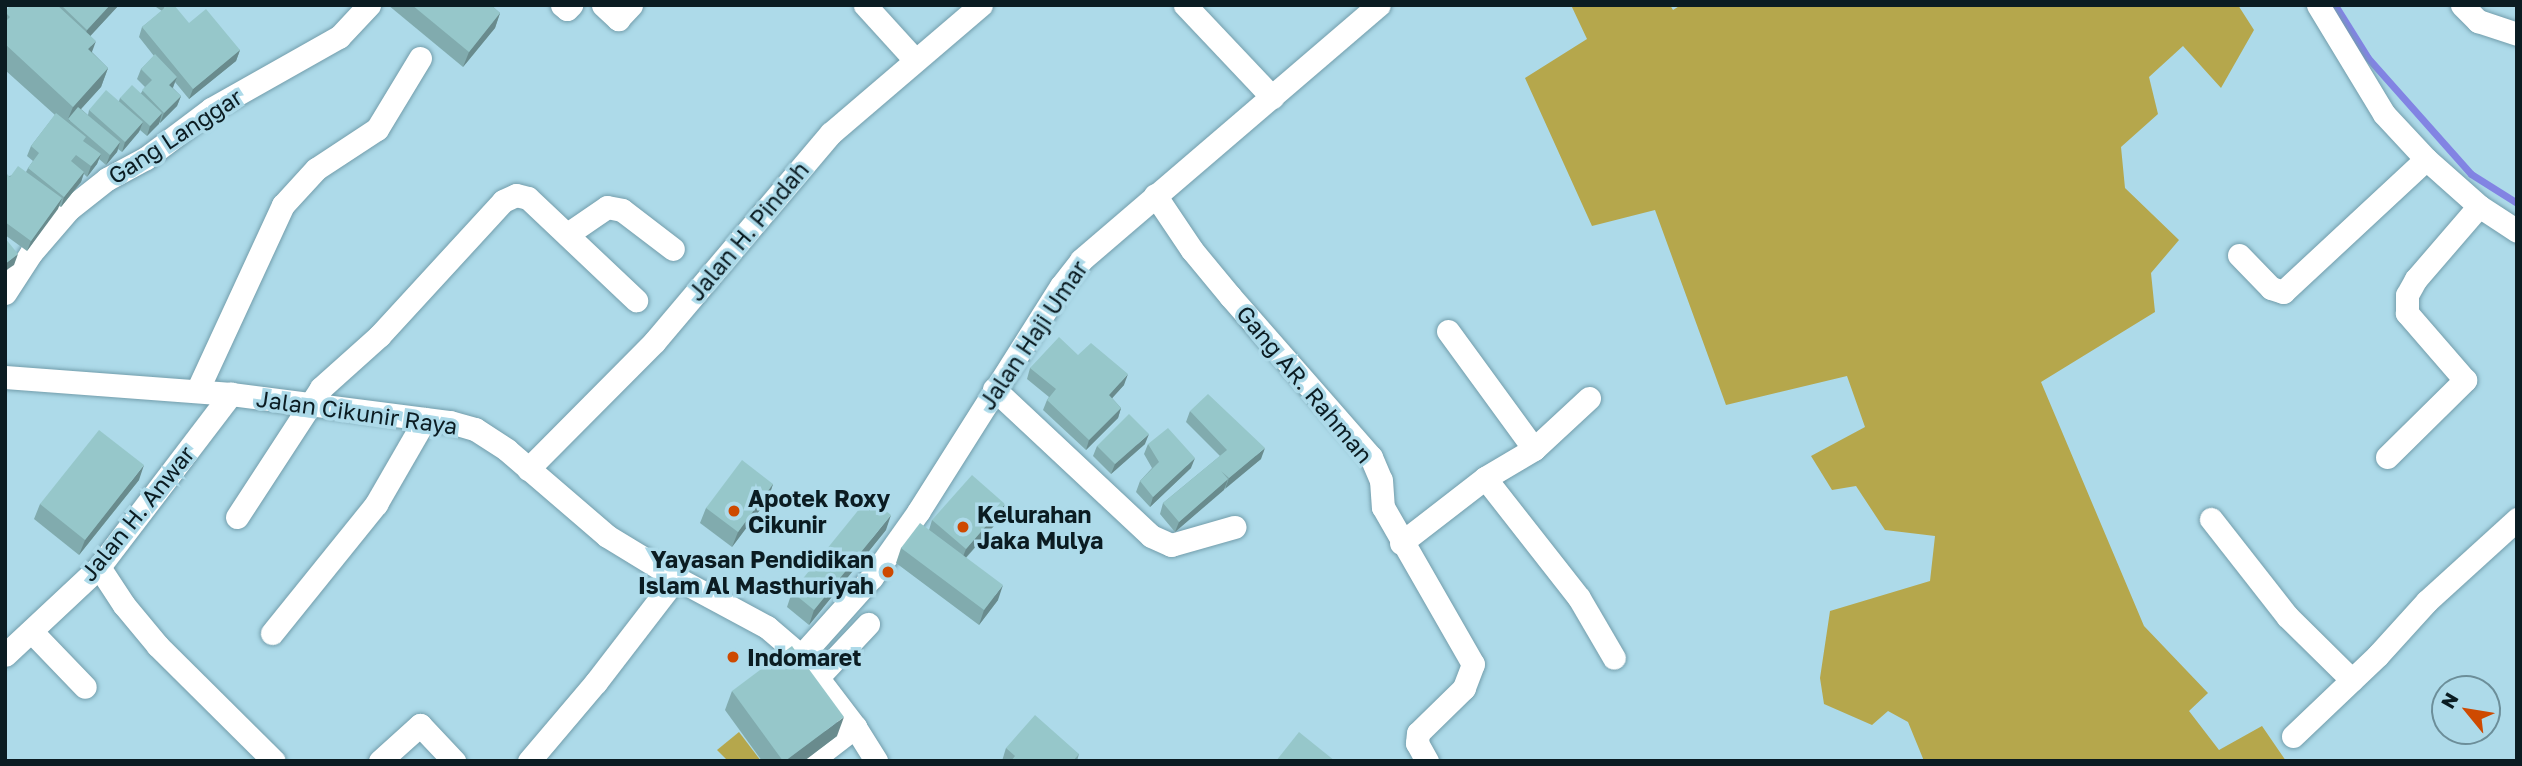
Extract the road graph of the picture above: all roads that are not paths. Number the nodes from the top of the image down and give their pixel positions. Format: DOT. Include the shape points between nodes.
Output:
graph roads {
  1 [pos="369,5"];
  2 [pos="562,5"];
  3 [pos="570,5"];
  4 [pos="603,5"];
  5 [pos="631,5"];
  6 [pos="865,5"];
  7 [pos="981,5"];
  8 [pos="1185,5"];
  9 [pos="1379,5"];
  10 [pos="2318,5"];
  11 [pos="2462,5"];
  12 [pos="2517,34"];
  13 [pos="420,58"];
  14 [pos="915,60"];
  15 [pos="1272,97"];
  16 [pos="2426,159"];
  17 [pos="1155,195"];
  18 [pos="2479,206"];
  19 [pos="2517,231"];
  20 [pos="569,233"];
  21 [pos="673,248"];
  22 [pos="2239,255"];
  23 [pos="5,293"];
  24 [pos="636,300"];
  25 [pos="1448,331"];
  26 [pos="5,377"];
  27 [pos="995,389"];
  28 [pos="197,391"];
  29 [pos="231,394"];
  30 [pos="1589,398"];
  31 [pos="309,403"];
  32 [pos="425,419"];
  33 [pos="1534,449"];
  34 [pos="2388,457"];
  35 [pos="528,469"];
  36 [pos="1485,478"];
  37 [pos="944,506"];
  38 [pos="918,512"];
  39 [pos="237,517"];
  40 [pos="2211,519"];
  41 [pos="2517,519"];
  42 [pos="1234,527"];
  43 [pos="1401,543"];
  44 [pos="99,567"];
  45 [pos="676,578"];
  46 [pos="868,624"];
  47 [pos="32,632"];
  48 [pos="272,633"];
  49 [pos="5,655"];
  50 [pos="801,656"];
  51 [pos="1614,658"];
  52 [pos="818,677"];
  53 [pos="2352,680"];
  54 [pos="85,687"];
  55 [pos="855,727"];
  56 [pos="2293,736"];
  57 [pos="274,761"];
  58 [pos="380,761"];
  59 [pos="454,761"];
  60 [pos="529,761"];
  61 [pos="811,761"];
  62 [pos="876,761"];
  63 [pos="1427,761"];
  1 -- 23 [label="street, Gang Langgar" via="339,37 211,108 69,209 31,253"];
  2 -- 3 [label="street" via="567,9"];
  4 -- 5 [label="street" via="618,19"];
  6 -- 14 [label="street"];
  7 -- 14 [label="street, Jalan H. Pindah"];
  8 -- 15 [label="street"];
  9 -- 15 [label="street, Jalan Haji Umar"];
  10 -- 16 [label="street" via="2384,114"];
  11 -- 12 [label="street" via="2478,21"];
  13 -- 28 [label="street" via="377,129 316,169 283,205"];
  14 -- 35 [label="street, Jalan H. Pindah" via="831,133 655,341"];
  15 -- 17 [label="street, Jalan Haji Umar"];
  16 -- 18 [label="street"];
  16 -- 22 [label="street" via="2283,292 2271,288"];
  17 -- 27 [label="street, Jalan Haji Umar" via="1081,260"];
  17 -- 43 [label="street, Gang AR. Rahman" via="1223,286 1371,457 1381,480 1383,507"];
  18 -- 19 [label="street"];
  18 -- 34 [label="street" via="2407,295 2407,313 2465,380"];
  20 -- 21 [label="street" via="607,207 622,209"];
  20 -- 24 [label="street"];
  20 -- 31 [label="street" via="528,198 516,195 503,201 379,336 333,375"];
  25 -- 33 [label="street"];
  26 -- 28 [label="street, Jalan Cikunir Raya"];
  27 -- 38 [label="street, Jalan Haji Umar"];
  27 -- 42 [label="street" via="1151,537 1171,545"];
  28 -- 29 [label="street, Jalan Cikunir Raya"];
  29 -- 31 [label="street, Jalan Cikunir Raya"];
  29 -- 44 [label="street, Jalan H. Anwar"];
  30 -- 33 [label="street"];
  31 -- 32 [label="street, Jalan Cikunir Raya"];
  31 -- 39 [label="street"];
  32 -- 35 [label="street, Jalan Cikunir Raya" via="475,429"];
  32 -- 48 [label="street" via="376,504"];
  33 -- 36 [label="street"];
  35 -- 45 [label="street, Jalan Cikunir Raya" via="607,536"];
  36 -- 43 [label="street"];
  36 -- 51 [label="street" via="1579,597"];
  37 -- 38 [label="street" via="931,522"];
  38 -- 50 [label="street, Jalan Haji Umar" via="872,577"];
  40 -- 53 [label="street" via="2287,616"];
  41 -- 53 [label="street" via="2427,601"];
  43 -- 63 [label="street, Gang AR. Rahman" via="1473,664 1464,688 1418,733 1417,743"];
  44 -- 47 [label="street, Jalan H. Anwar"];
  44 -- 57 [label="street" via="158,646"];
  45 -- 50 [label="street, Jalan Cikunir Raya" via="766,627"];
  45 -- 60 [label="street"];
  46 -- 52 [label="street"];
  47 -- 49 [label="street, Jalan H. Anwar"];
  47 -- 54 [label="street"];
  50 -- 52 [label="street, Jalan Cikunir Raya"];
  52 -- 55 [label="street, Jalan Cikunir Raya"];
  53 -- 56 [label="street"];
  55 -- 61 [label="street"];
  55 -- 62 [label="street, Jalan Cikunir Raya"];
  58 -- 59 [label="street" via="420,725"];
}
